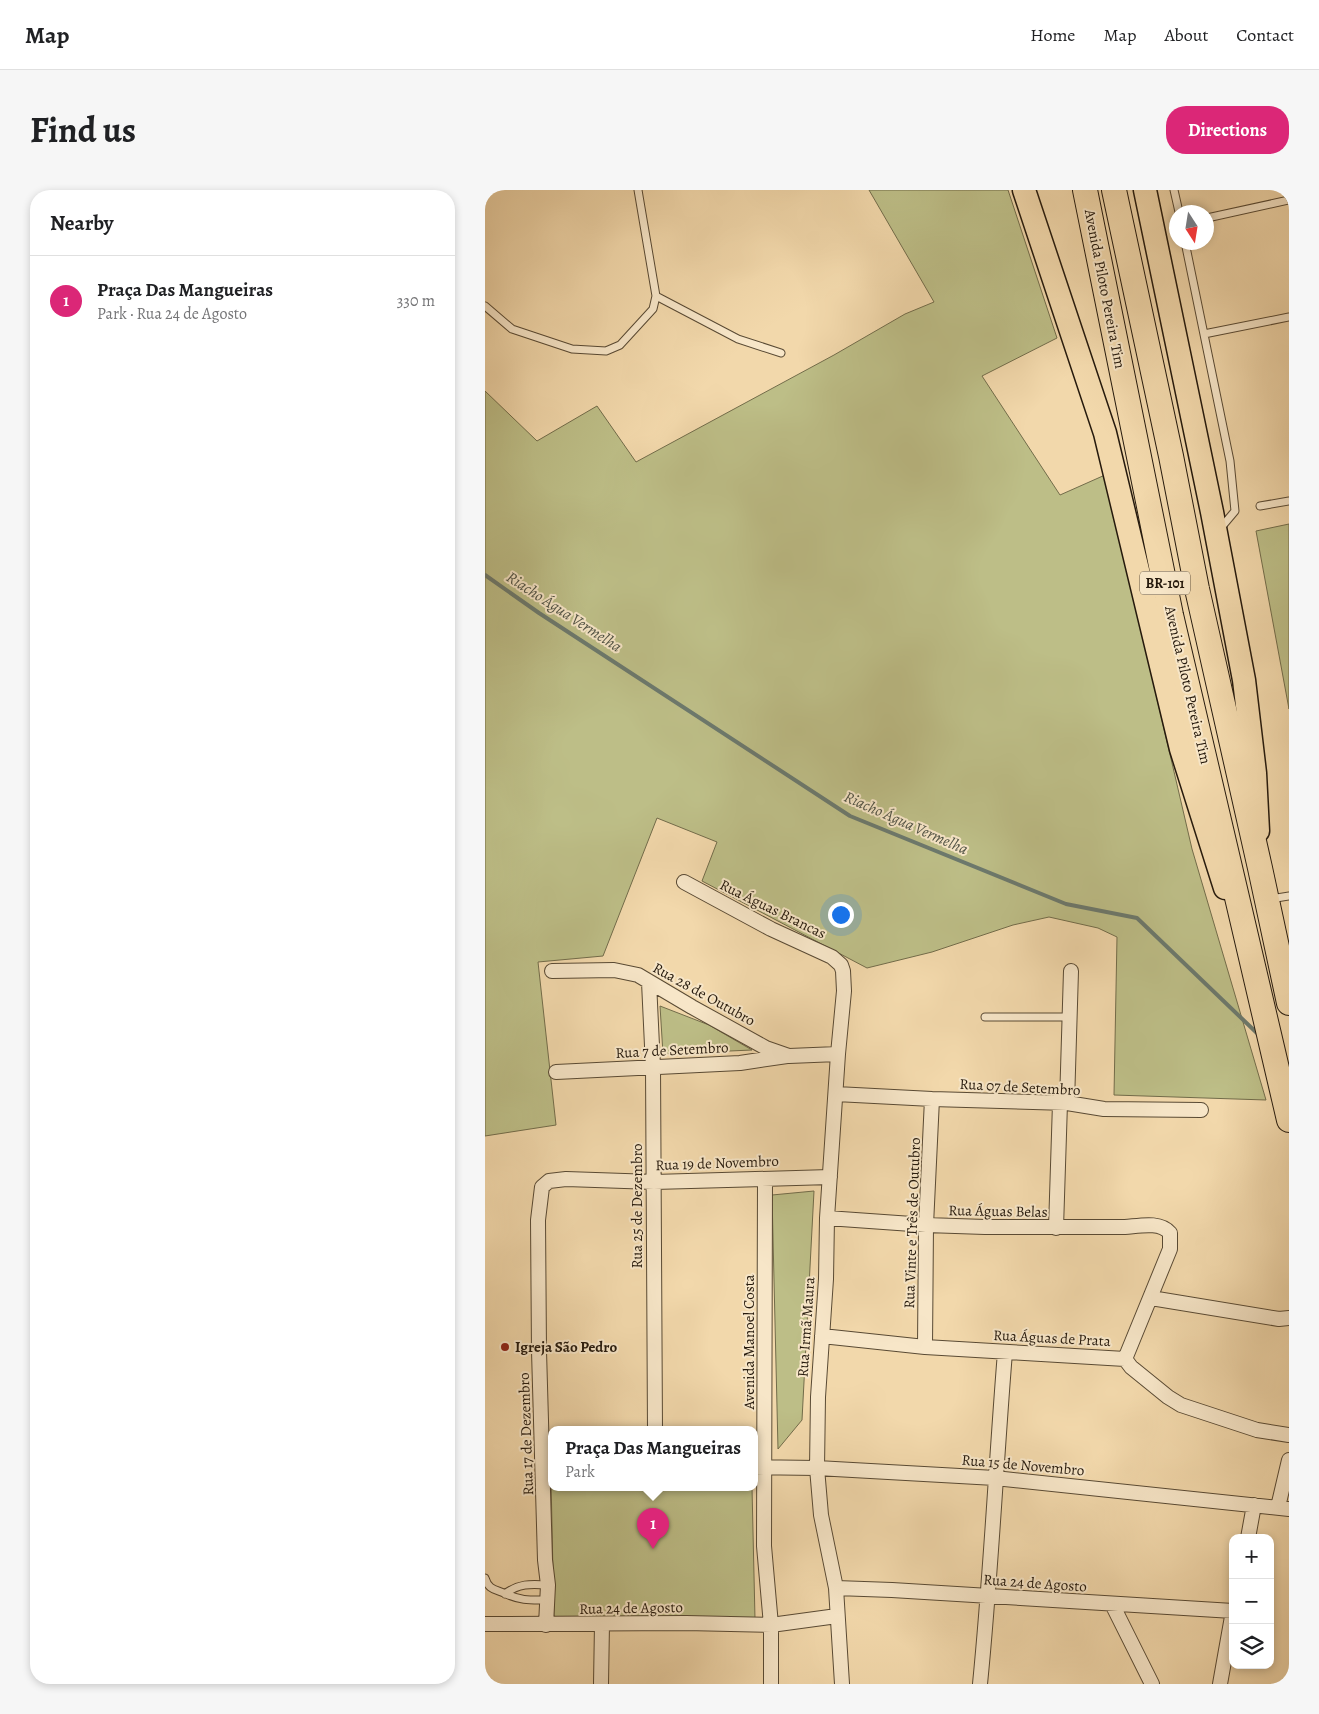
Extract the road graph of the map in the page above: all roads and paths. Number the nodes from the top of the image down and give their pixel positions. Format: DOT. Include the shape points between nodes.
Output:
graph roads {
  1 [pos="639,190"];
  2 [pos="1024,190"];
  3 [pos="1085,190"];
  4 [pos="1114,190"];
  5 [pos="1145,190"];
  6 [pos="1174,190"];
  7 [pos="1289,200"];
  8 [pos="1177,205"];
  9 [pos="1214,216"];
  10 [pos="1187,250"];
  11 [pos="656,296"];
  12 [pos="485,306"];
  13 [pos="1289,317"];
  14 [pos="1204,334"];
  15 [pos="781,353"];
  16 [pos="1289,501"];
  17 [pos="1260,506"];
  18 [pos="1216,534"];
  19 [pos="1260,868"];
  20 [pos="683,882"];
  21 [pos="1278,898"];
  22 [pos="552,971"];
  23 [pos="843,971"];
  24 [pos="1071,971"];
  25 [pos="1254,974"];
  26 [pos="649,982"];
  27 [pos="1289,1002"];
  28 [pos="985,1017"];
  29 [pos="1070,1018"];
  30 [pos="838,1054"];
  31 [pos="789,1056"];
  32 [pos="653,1067"];
  33 [pos="556,1072"];
  34 [pos="836,1094"];
  35 [pos="932,1099"];
  36 [pos="1063,1103"];
  37 [pos="1201,1110"];
  38 [pos="1289,1120"];
  39 [pos="831,1177"];
  40 [pos="765,1179"];
  41 [pos="654,1182"];
  42 [pos="545,1183"];
  43 [pos="827,1218"];
  44 [pos="926,1225"];
  45 [pos="1057,1228"];
  46 [pos="1151,1298"];
  47 [pos="1289,1318"];
  48 [pos="822,1336"];
  49 [pos="925,1347"];
  50 [pos="1005,1352"];
  51 [pos="1125,1359"];
  52 [pos="655,1426"];
  53 [pos="1289,1435"];
  54 [pos="1289,1460"];
  55 [pos="760,1467"];
  56 [pos="817,1468"];
  57 [pos="548,1469"];
  58 [pos="995,1478"];
  59 [pos="1254,1505"];
  60 [pos="1283,1508"];
  61 [pos="1249,1534"];
  62 [pos="485,1578"];
  63 [pos="547,1585"];
  64 [pos="836,1588"];
  65 [pos="505,1594"];
  66 [pos="989,1596"];
  67 [pos="547,1600"];
  68 [pos="1112,1604"];
  69 [pos="1229,1611"];
  70 [pos="837,1616"];
  71 [pos="485,1624"];
  72 [pos="602,1624"];
  73 [pos="1231,1624"];
  74 [pos="545,1625"];
  75 [pos="771,1625"];
  76 [pos="601,1684"];
  77 [pos="771,1684"];
  78 [pos="842,1684"];
  79 [pos="980,1684"];
  80 [pos="1152,1684"];
  81 [pos="1220,1684"];
  1 -- 11 [label="lane"];
  2 -- 25 [label="main road" via="1105,433 1181,749"];
  3 -- 25 [label="highway, Avenida Piloto Pereira Tim / BR-101" via="1171,615"];
  4 -- 19 [label="highway, Avenida Piloto Pereira Tim / BR-101" via="1197,589"];
  5 -- 18 [label="main road"];
  6 -- 8 [label="lane"];
  7 -- 9 [label="lane"];
  10 -- 14 [label="lane"];
  11 -- 12 [label="lane" via="653,310 620,345 606,351 572,349 512,329"];
  11 -- 15 [label="lane" via="738,339"];
  13 -- 14 [label="lane"];
  14 -- 18 [label="lane" via="1230,461 1235,511"];
  16 -- 17 [label="lane"];
  18 -- 19 [label="main road" via="1244,680 1255,773"];
  19 -- 21 [label="highway, Avenida Piloto Pereira Tim / BR-101"];
  20 -- 23 [label="street, Rua Águas Brancas" via="832,957"];
  21 -- 27 [label="highway, Avenida Piloto Pereira Tim / BR-101"];
  22 -- 26 [label="street, Rua 28 de Outubro" via="614,970 638,975"];
  23 -- 30 [label="street, Rua Irmã Maura"];
  24 -- 29 [label="street"];
  25 -- 38 [label="highway, Avenida Piloto Pereira Tim / BR-101"];
  26 -- 31 [label="street, Rua 28 de Outubro" via="766,1048"];
  26 -- 32 [label="street, Rua 25 de Dezembro"];
  28 -- 29 [label="lane"];
  29 -- 36 [label="street"];
  30 -- 31 [label="street, Rua 28 de Outubro"];
  30 -- 34 [label="street, Rua Irmã Maura"];
  31 -- 32 [label="street, Rua 7 de Setembro" via="740,1063"];
  32 -- 33 [label="street, Rua 7 de Setembro"];
  32 -- 41 [label="street, Rua 25 de Dezembro"];
  34 -- 35 [label="street, Rua 07 de Setembro"];
  34 -- 39 [label="street, Rua Irmã Maura"];
  35 -- 36 [label="street, Rua 07 de Setembro"];
  35 -- 44 [label="street, Rua Vinte e Três de Outubro"];
  36 -- 37 [label="street, Rua 07 de Setembro" via="1103,1109"];
  36 -- 45 [label="street"];
  39 -- 40 [label="street, Rua 19 de Novembro"];
  39 -- 43 [label="street, Rua Irmã Maura"];
  40 -- 41 [label="street, Rua 19 de Novembro"];
  40 -- 55 [label="street, Avenida Manoel Costa"];
  41 -- 42 [label="street, Rua 19 de Novembro" via="567,1179"];
  41 -- 52 [label="street, Rua 25 de Dezembro"];
  42 -- 57 [label="street, Rua 17 de Dezembro" via="540,1193 539,1220 539,1351"];
  43 -- 44 [label="street, Rua Águas Belas"];
  43 -- 48 [label="street, Rua Irmã Maura"];
  44 -- 45 [label="street, Rua Águas Belas"];
  44 -- 49 [label="street, Rua Vinte e Três de Outubro"];
  45 -- 46 [label="street, Rua Águas Belas" via="1145,1226 1167,1229 1170,1249"];
  46 -- 47 [label="street"];
  46 -- 51 [label="street"];
  48 -- 49 [label="street, Rua Águas de Prata"];
  48 -- 56 [label="street, Rua Irmã Maura"];
  49 -- 50 [label="street, Rua Águas de Prata"];
  50 -- 51 [label="street, Rua Águas de Prata"];
  50 -- 58 [label="street"];
  51 -- 53 [label="street, Rua Águas de Prata" via="1181,1405 1257,1430"];
  54 -- 60 [label="street"];
  55 -- 56 [label="street, Rua 15 de Novembro"];
  55 -- 75 [label="street, Avenida Manoel Costa"];
  56 -- 58 [label="street, Rua 15 de Novembro"];
  56 -- 64 [label="street, Rua Irmã Maura" via="821,1515"];
  57 -- 63 [label="street, Rua 17 de Dezembro"];
  58 -- 59 [label="street, Rua 15 de Novembro"];
  58 -- 66 [label="street"];
  59 -- 60 [label="street, Rua 15 de Novembro"];
  59 -- 61 [label="street"];
  62 -- 65 [label="lane" via="492,1590"];
  63 -- 65 [label="lane" via="524,1584"];
  63 -- 67 [label="street, Rua 17 de Dezembro"];
  64 -- 66 [label="street, Rua 24 de Agosto"];
  64 -- 70 [label="street, Rua Irmã Maura"];
  65 -- 67 [label="lane" via="514,1599"];
  66 -- 68 [label="street, Rua 24 de Agosto"];
  66 -- 79 [label="street"];
  67 -- 74 [label="street, Rua 17 de Dezembro"];
  68 -- 69 [label="street, Rua 24 de Agosto"];
  68 -- 80 [label="street"];
  70 -- 75 [label="street, Rua 24 de Agosto"];
  70 -- 78 [label="street, Rua Irmã Maura"];
  71 -- 74 [label="street, Rua 24 de Agosto"];
  72 -- 74 [label="street, Rua 24 de Agosto"];
  72 -- 75 [label="street, Rua 24 de Agosto"];
  72 -- 76 [label="street"];
  73 -- 81 [label="street"];
  75 -- 77 [label="street, Avenida Manoel Costa"];
}
